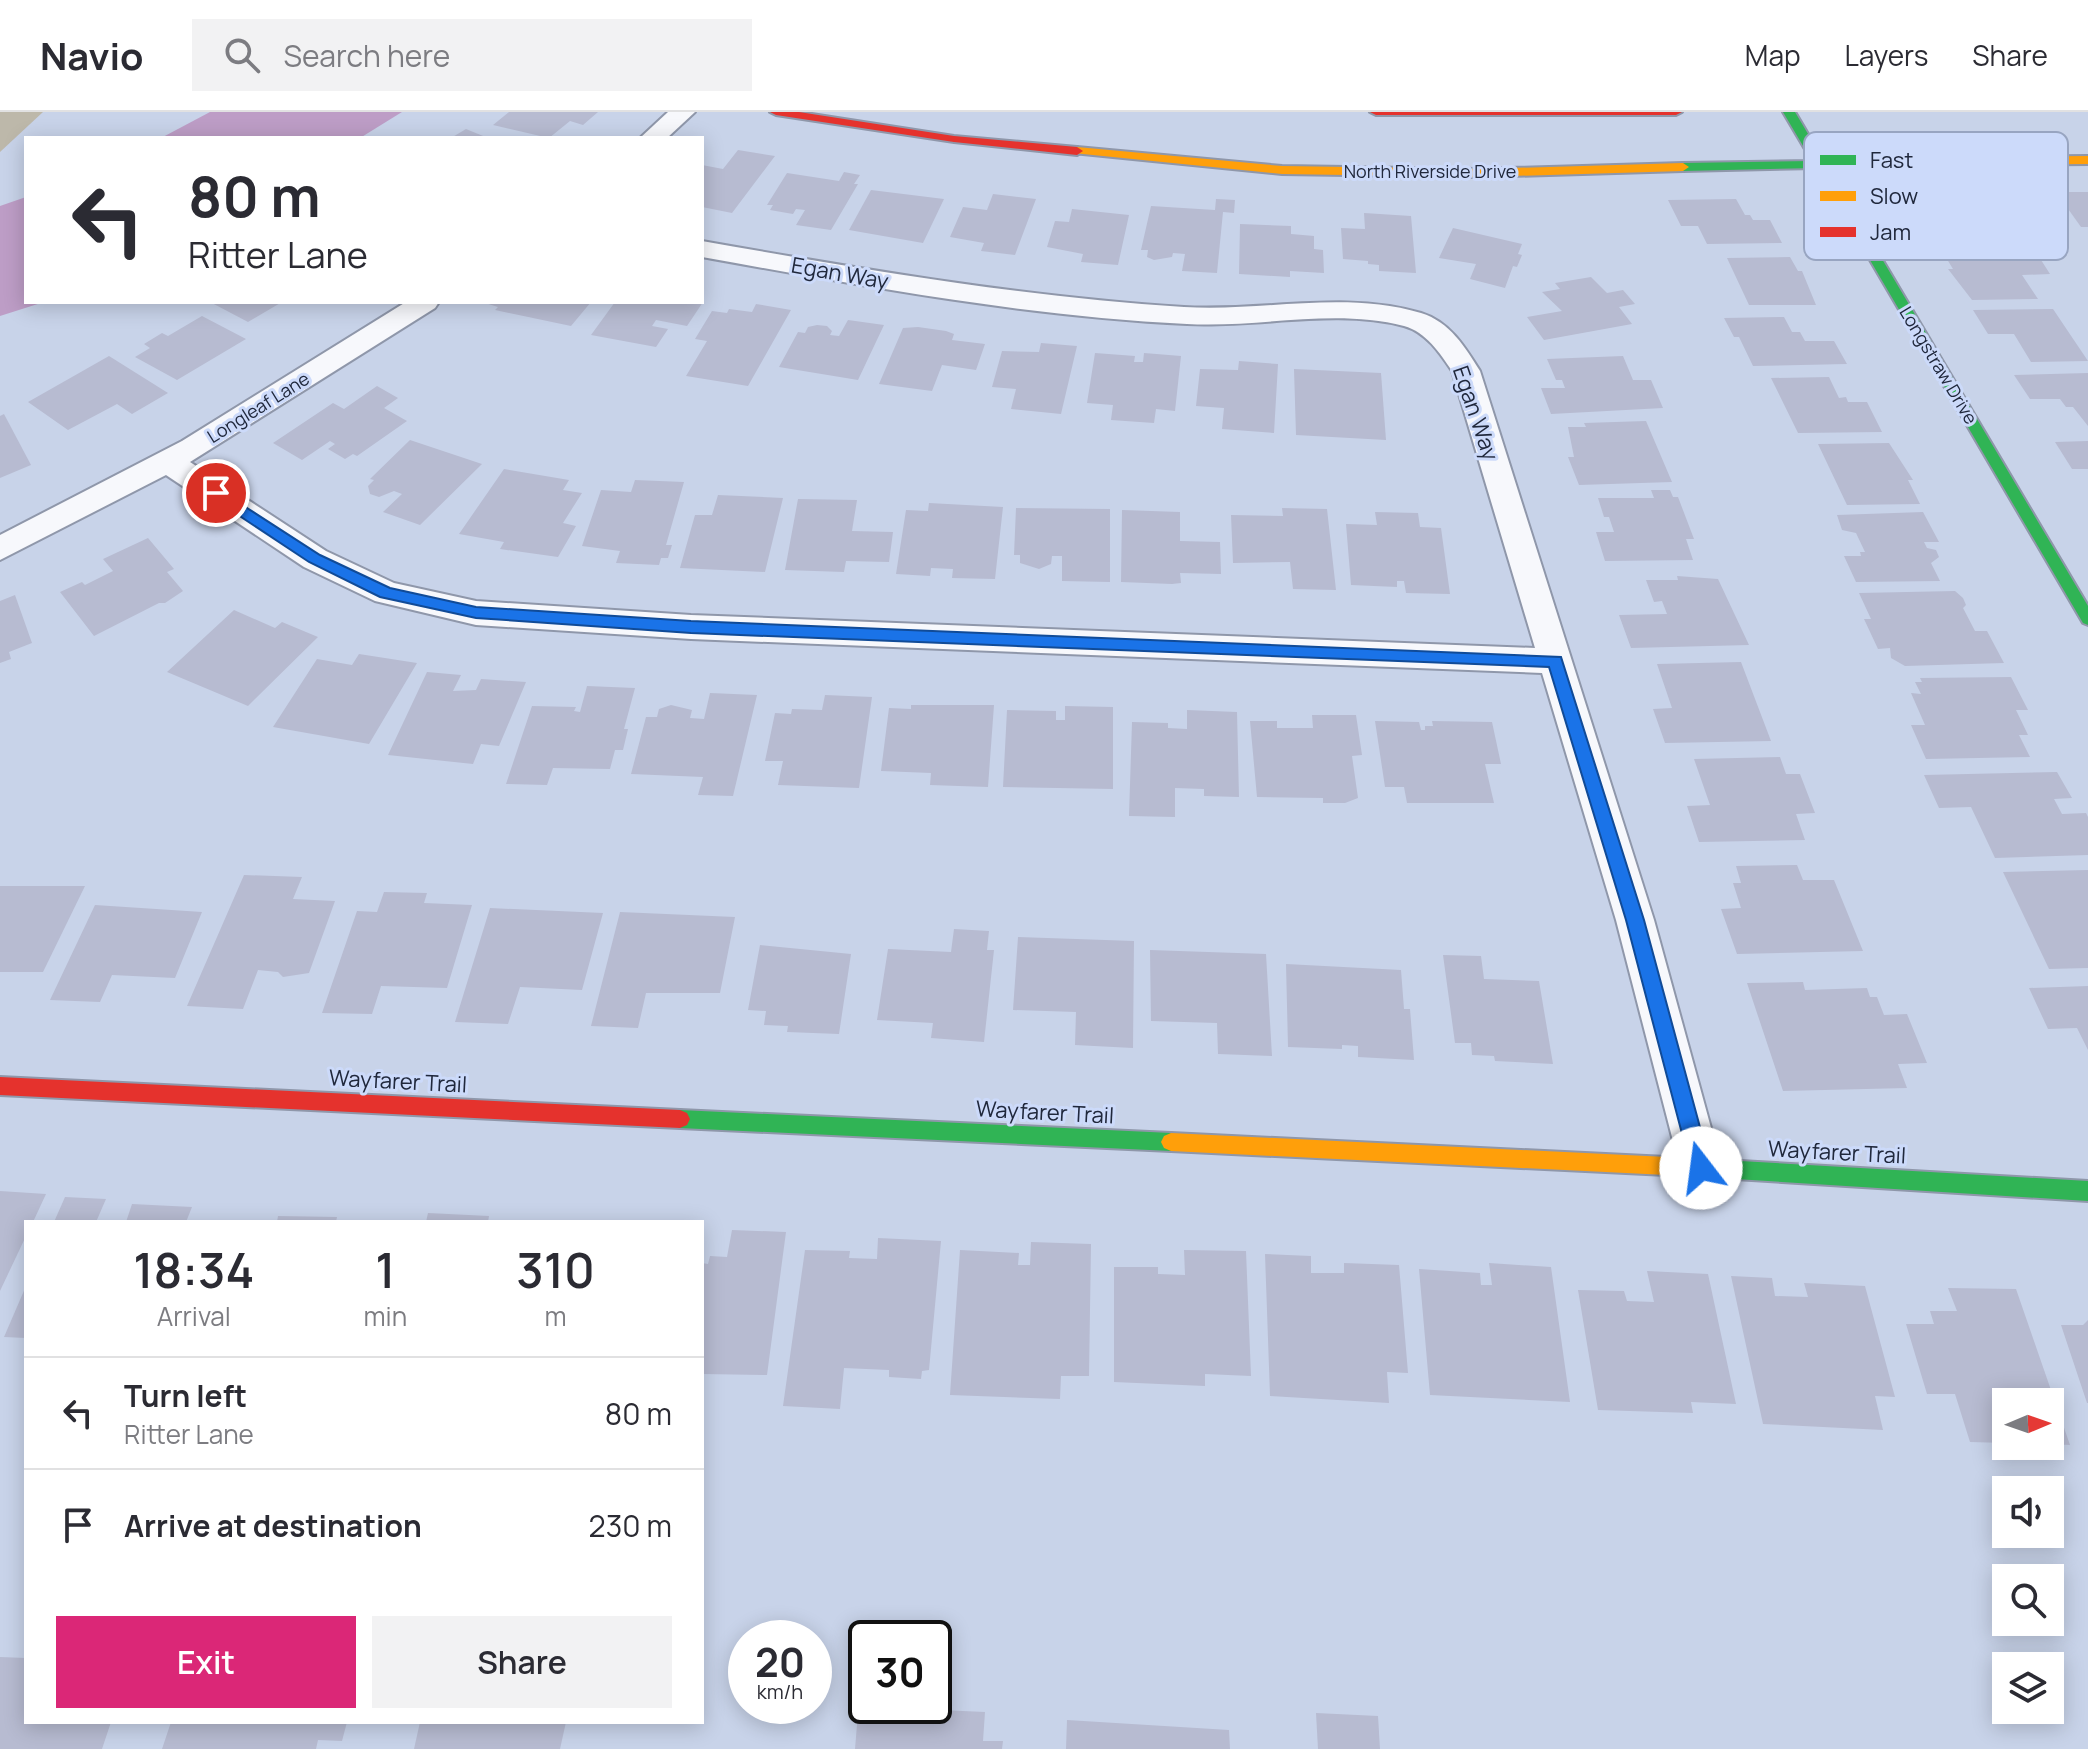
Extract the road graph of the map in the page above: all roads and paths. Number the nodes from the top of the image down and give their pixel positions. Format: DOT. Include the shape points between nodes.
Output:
graph roads {
  1 [pos="683,112"];
  2 [pos="776,112"];
  3 [pos="1376,112"];
  4 [pos="1676,112"];
  5 [pos="1789,112"];
  6 [pos="654,136"];
  7 [pos="1804,137"];
  8 [pos="2068,160"];
  9 [pos="2088,160"];
  10 [pos="1804,163"];
  11 [pos="704,249"];
  12 [pos="1877,260"];
  13 [pos="422,304"];
  14 [pos="167,461"];
  15 [pos="0,549"];
  16 [pos="2088,619"];
  17 [pos="1555,661"];
  18 [pos="0,1086"];
  19 [pos="1701,1168"];
  20 [pos="2088,1191"];
  1 -- 6 [label="street"];
  2 -- 10 [label="street, North Riverside Drive" via="954,139 1282,170 1477,173"];
  3 -- 4 [label="street"];
  5 -- 7 [label="street, Longstraw Drive"];
  8 -- 9 [label="street, North Riverside Drive"];
  11 -- 17 [label="street, Egan Way" via="973,294 1157,313 1371,313 1413,319 1444,337 1466,371"];
  12 -- 16 [label="street, Longstraw Drive"];
  13 -- 14 [label="street, Longleaf Lane"];
  14 -- 15 [label="street, Longleaf Lane"];
  14 -- 17 [label="street" via="315,559 386,593 476,613 691,627"];
  17 -- 19 [label="street, Egan Way" via="1635,920"];
  18 -- 19 [label="street, Wayfarer Trail"];
  19 -- 20 [label="street, Wayfarer Trail"];
}
